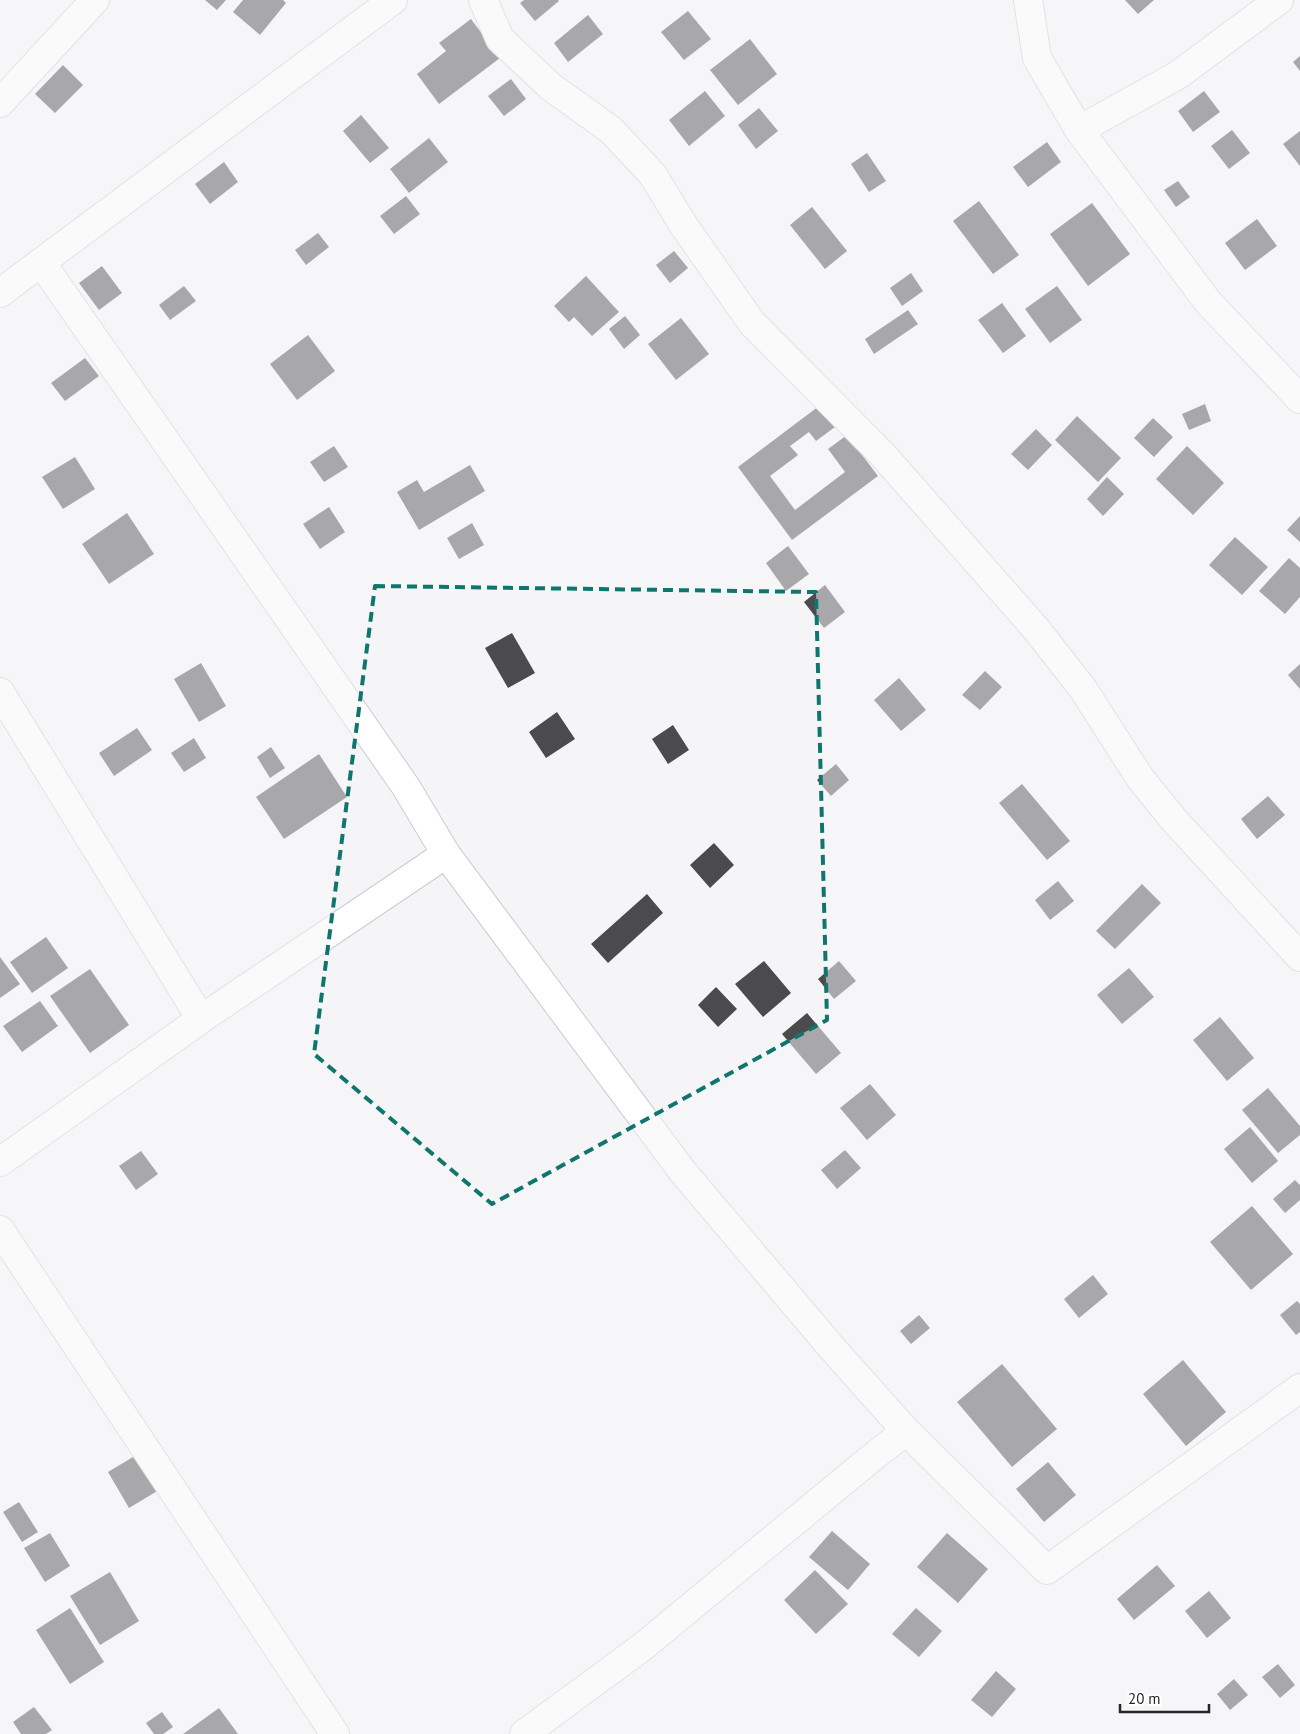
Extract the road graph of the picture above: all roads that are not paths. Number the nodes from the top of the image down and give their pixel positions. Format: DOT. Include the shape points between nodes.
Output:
graph roads {
  1 [pos="95,0"];
  2 [pos="394,0"];
  3 [pos="483,0"];
  4 [pos="1028,0"];
  5 [pos="1279,0"];
  6 [pos="0,104"];
  7 [pos="1079,130"];
  8 [pos="41,262"];
  9 [pos="0,293"];
  10 [pos="1300,399"];
  11 [pos="0,692"];
  12 [pos="446,854"];
  13 [pos="1300,958"];
  14 [pos="201,1019"];
  15 [pos="0,1162"];
  16 [pos="0,1230"];
  17 [pos="1300,1388"];
  18 [pos="906,1431"];
  19 [pos="335,1734"];
  20 [pos="524,1734"];
  1 -- 6 [label="street"];
  2 -- 8 [label="street"];
  3 -- 13 [label="street" via="500,38 551,87 611,130 653,175 684,226 752,323 882,454 1037,630 1083,689 1140,778 1168,813"];
  4 -- 7 [label="street" via="1037,58"];
  5 -- 7 [label="street" via="1178,75"];
  7 -- 10 [label="street" via="1208,302"];
  8 -- 9 [label="street"];
  8 -- 12 [label="street" via="400,779"];
  11 -- 14 [label="street"];
  12 -- 14 [label="street"];
  12 -- 18 [label="street" via="683,1172"];
  14 -- 15 [label="street"];
  16 -- 19 [label="street"];
  17 -- 18 [label="street" via="1047,1570"];
  18 -- 20 [label="street" via="641,1648"];
}
